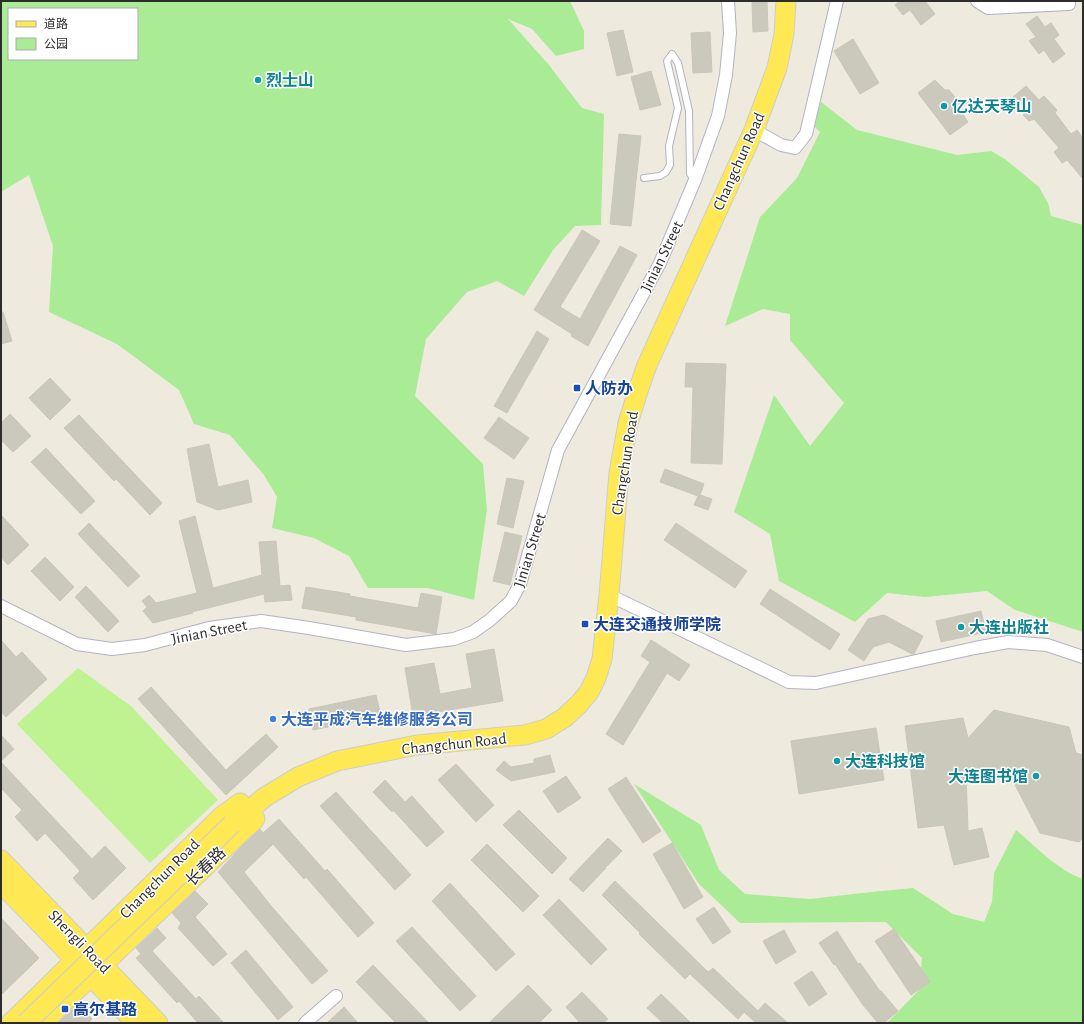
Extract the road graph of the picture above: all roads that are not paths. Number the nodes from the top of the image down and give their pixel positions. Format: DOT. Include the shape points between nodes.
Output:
graph roads {
  1 [pos="728,1"];
  2 [pos="786,1"];
  3 [pos="837,1"];
  4 [pos="977,1"];
  5 [pos="1069,4"];
  6 [pos="754,130"];
  7 [pos="644,178"];
  8 [pos="695,180"];
  9 [pos="609,596"];
  10 [pos="1,606"];
  11 [pos="1083,657"];
  12 [pos="394,749"];
  13 [pos="1,860"];
  14 [pos="1,883"];
  15 [pos="81,954"];
  16 [pos="97,971"];
  17 [pos="336,996"];
  18 [pos="11,1023"];
  19 [pos="26,1023"];
  20 [pos="42,1023"];
  21 [pos="136,1023"];
  22 [pos="158,1023"];
  23 [pos="306,1023"];
  1 -- 8 [label="street, Jinian Street" via="730,33 726,75 718,116"];
  2 -- 6 [label="main road, Changchun Road" via="784,34 777,68"];
  3 -- 6 [label="street" via="806,134 795,148 781,145"];
  4 -- 5 [label="street" via="988,8"];
  6 -- 9 [label="main road, Changchun Road" via="661,332 628,423 619,473"];
  7 -- 8 [label="lane" via="660,176 670,165 669,146 678,108 667,61 672,54 678,63 689,111 690,174"];
  8 -- 10 [label="street, Jinian Street" via="660,263 558,450 520,584 511,601 473,632 454,639 406,645 261,621 209,628 145,645 112,649 77,644"];
  9 -- 11 [label="street" via="789,682 816,683 1008,642 1047,645"];
  9 -- 12 [label="main road, Changchun Road" via="602,659 596,678 589,692 564,718 546,729 526,735 441,742"];
  12 -- 15 [label="main road, Changchun Road" via="380,746 340,751 310,761 266,783 221,817"];
  12 -- 16 [label="main road, 长春路" via="379,757 320,777 277,800"];
  12 -- 19 [label="main road, Changchun Road, bridge" via="337,761 298,777 265,797 232,824"];
  13 -- 15 [label="main road, Shengli Road"];
  14 -- 15 [label="main road, Shengli Road"];
  15 -- 16 [label="main road, Shengli Road"];
  15 -- 18 [label="main road, Changchun Road"];
  16 -- 20 [label="main road, 长春路"];
  16 -- 21 [label="main road, Shengli Road"];
  16 -- 22 [label="main road, Shengli Road"];
  17 -- 23 [label="street"];
}
